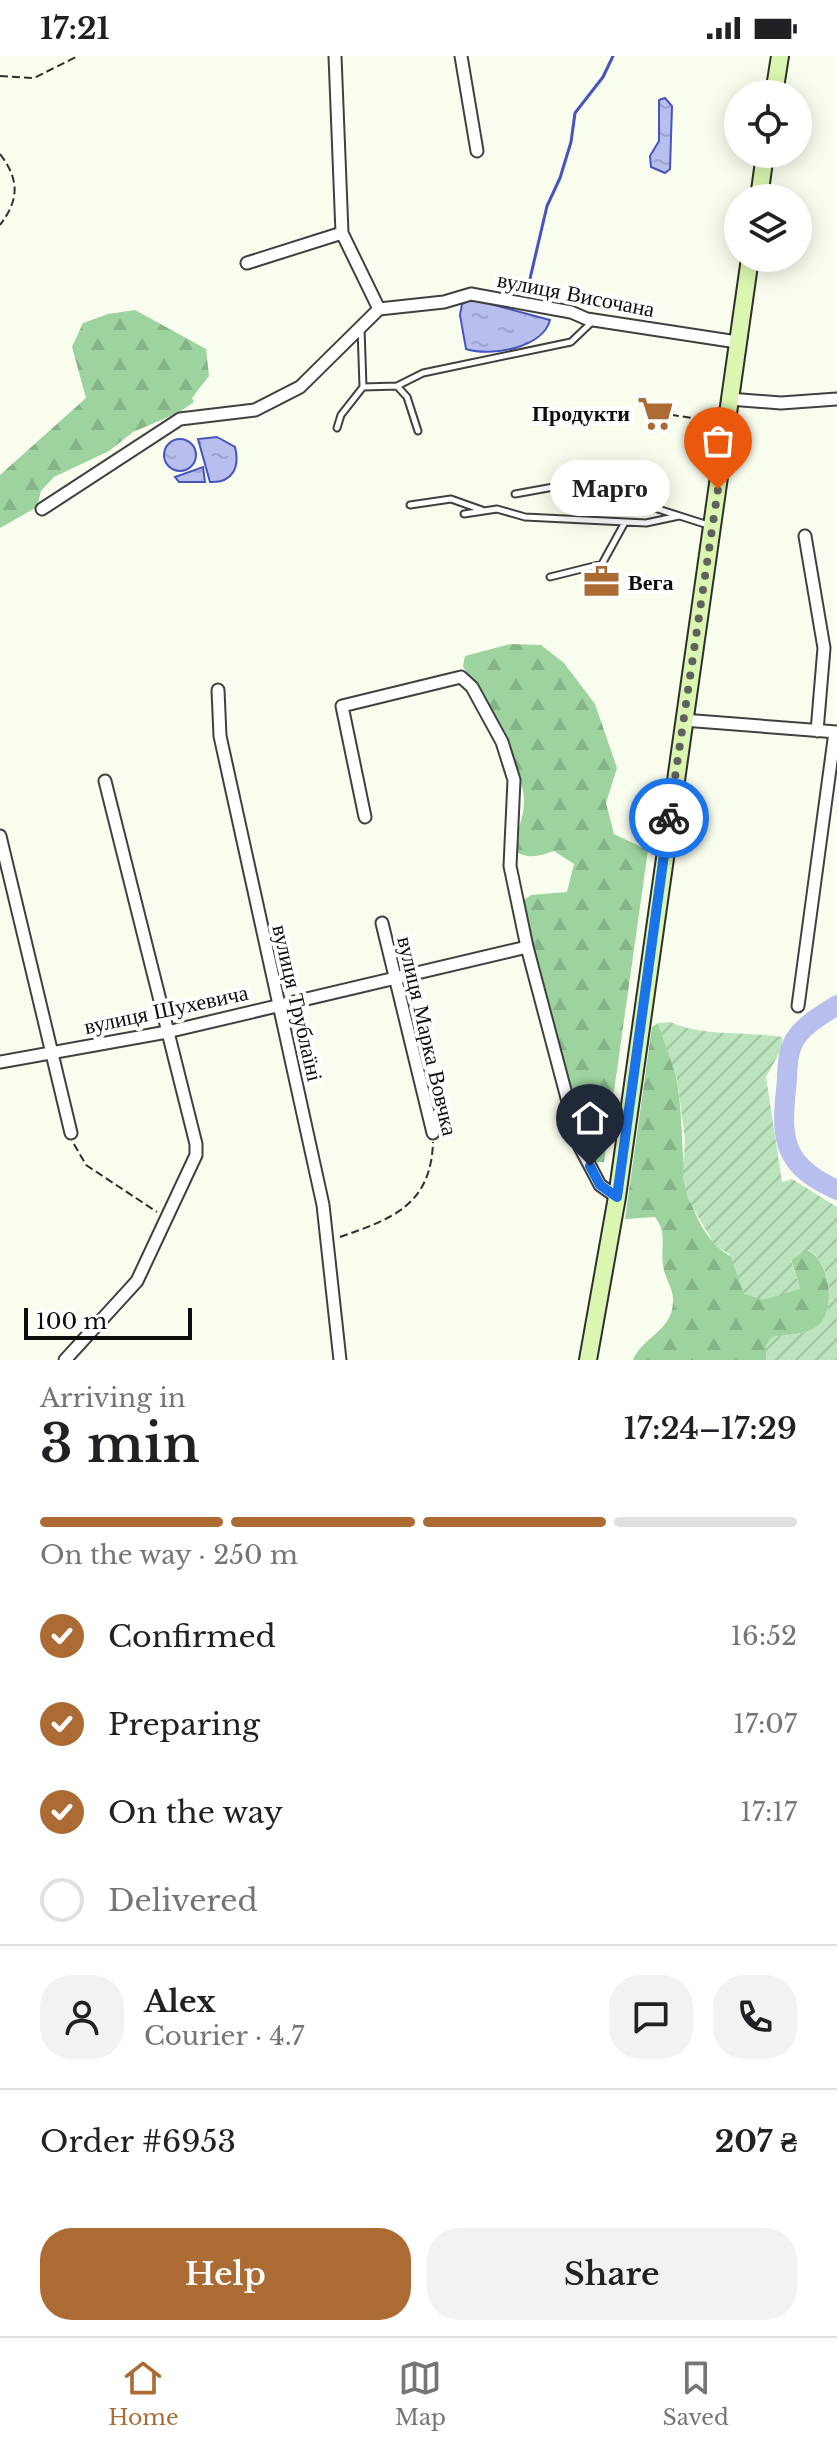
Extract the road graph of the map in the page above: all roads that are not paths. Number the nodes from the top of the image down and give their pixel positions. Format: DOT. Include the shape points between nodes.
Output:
graph roads {
  1 [pos="335,56"];
  2 [pos="461,56"];
  3 [pos="780,56"];
  4 [pos="776,80"];
  5 [pos="477,151"];
  6 [pos="342,233"];
  7 [pos="247,263"];
  8 [pos="748,272"];
  9 [pos="379,309"];
  10 [pos="595,320"];
  11 [pos="361,326"];
  12 [pos="737,342"];
  13 [pos="397,386"];
  14 [pos="363,387"];
  15 [pos="729,399"];
  16 [pos="837,399"];
  17 [pos="337,428"];
  18 [pos="418,431"];
  19 [pos="515,494"];
  20 [pos="410,505"];
  21 [pos="42,509"];
  22 [pos="485,511"];
  23 [pos="464,514"];
  24 [pos="679,516"];
  25 [pos="624,523"];
  26 [pos="713,526"];
  27 [pos="805,536"];
  28 [pos="550,577"];
  29 [pos="218,690"];
  30 [pos="683,720"];
  31 [pos="817,731"];
  32 [pos="836,732"];
  33 [pos="105,781"];
  34 [pos="365,817"];
  35 [pos="0,836"];
  36 [pos="382,923"];
  37 [pos="527,947"];
  38 [pos="394,977"];
  39 [pos="277,1005"];
  40 [pos="798,1006"];
  41 [pos="167,1032"];
  42 [pos="54,1053"];
  43 [pos="0,1062"];
  44 [pos="71,1133"];
  45 [pos="433,1133"];
  46 [pos="617,1197"];
  47 [pos="65,1360"];
  48 [pos="340,1360"];
  49 [pos="588,1360"];
  1 -- 6 [label="street"];
  2 -- 5 [label="street"];
  3 -- 4 [label="main road"];
  6 -- 7 [label="street"];
  6 -- 9 [label="street"];
  8 -- 12 [label="main road"];
  9 -- 10 [label="street, вулиця Височана" via="471,294"];
  9 -- 11 [label="street"];
  10 -- 12 [label="street, вулиця Височана"];
  10 -- 13 [label="lane" via="571,342 423,373"];
  11 -- 14 [label="lane"];
  11 -- 21 [label="street" via="300,387 255,410 180,419"];
  12 -- 15 [label="main road"];
  13 -- 14 [label="lane"];
  13 -- 18 [label="lane" via="407,397"];
  14 -- 17 [label="lane"];
  15 -- 16 [label="street"];
  15 -- 26 [label="main road"];
  19 -- 24 [label="lane" via="615,484 636,502"];
  20 -- 22 [label="lane" via="451,499"];
  22 -- 23 [label="lane"];
  22 -- 25 [label="lane"];
  24 -- 25 [label="lane"];
  24 -- 26 [label="lane"];
  25 -- 28 [label="lane" via="602,564"];
  26 -- 30 [label="main road"];
  27 -- 31 [label="street" via="824,648"];
  29 -- 39 [label="street, вулиця Трублаїні" via="220,736"];
  30 -- 31 [label="street"];
  30 -- 46 [label="main road"];
  31 -- 32 [label="street"];
  32 -- 40 [label="street"];
  33 -- 41 [label="street"];
  34 -- 37 [label="street" via="342,706 461,677 502,742 514,780 510,866"];
  35 -- 42 [label="street"];
  36 -- 38 [label="street, вулиця Марка Вовчка"];
  37 -- 38 [label="street, вулиця Шухевича"];
  37 -- 46 [label="street" via="580,1147 600,1185"];
  38 -- 39 [label="street, вулиця Шухевича"];
  38 -- 45 [label="street, вулиця Марка Вовчка"];
  39 -- 41 [label="street, вулиця Шухевича"];
  39 -- 48 [label="street, вулиця Трублаїні" via="323,1205"];
  41 -- 42 [label="street, вулиця Шухевича"];
  41 -- 47 [label="street" via="196,1155 137,1281"];
  42 -- 43 [label="street, вулиця Шухевича"];
  42 -- 44 [label="street"];
  46 -- 49 [label="main road"];
}
